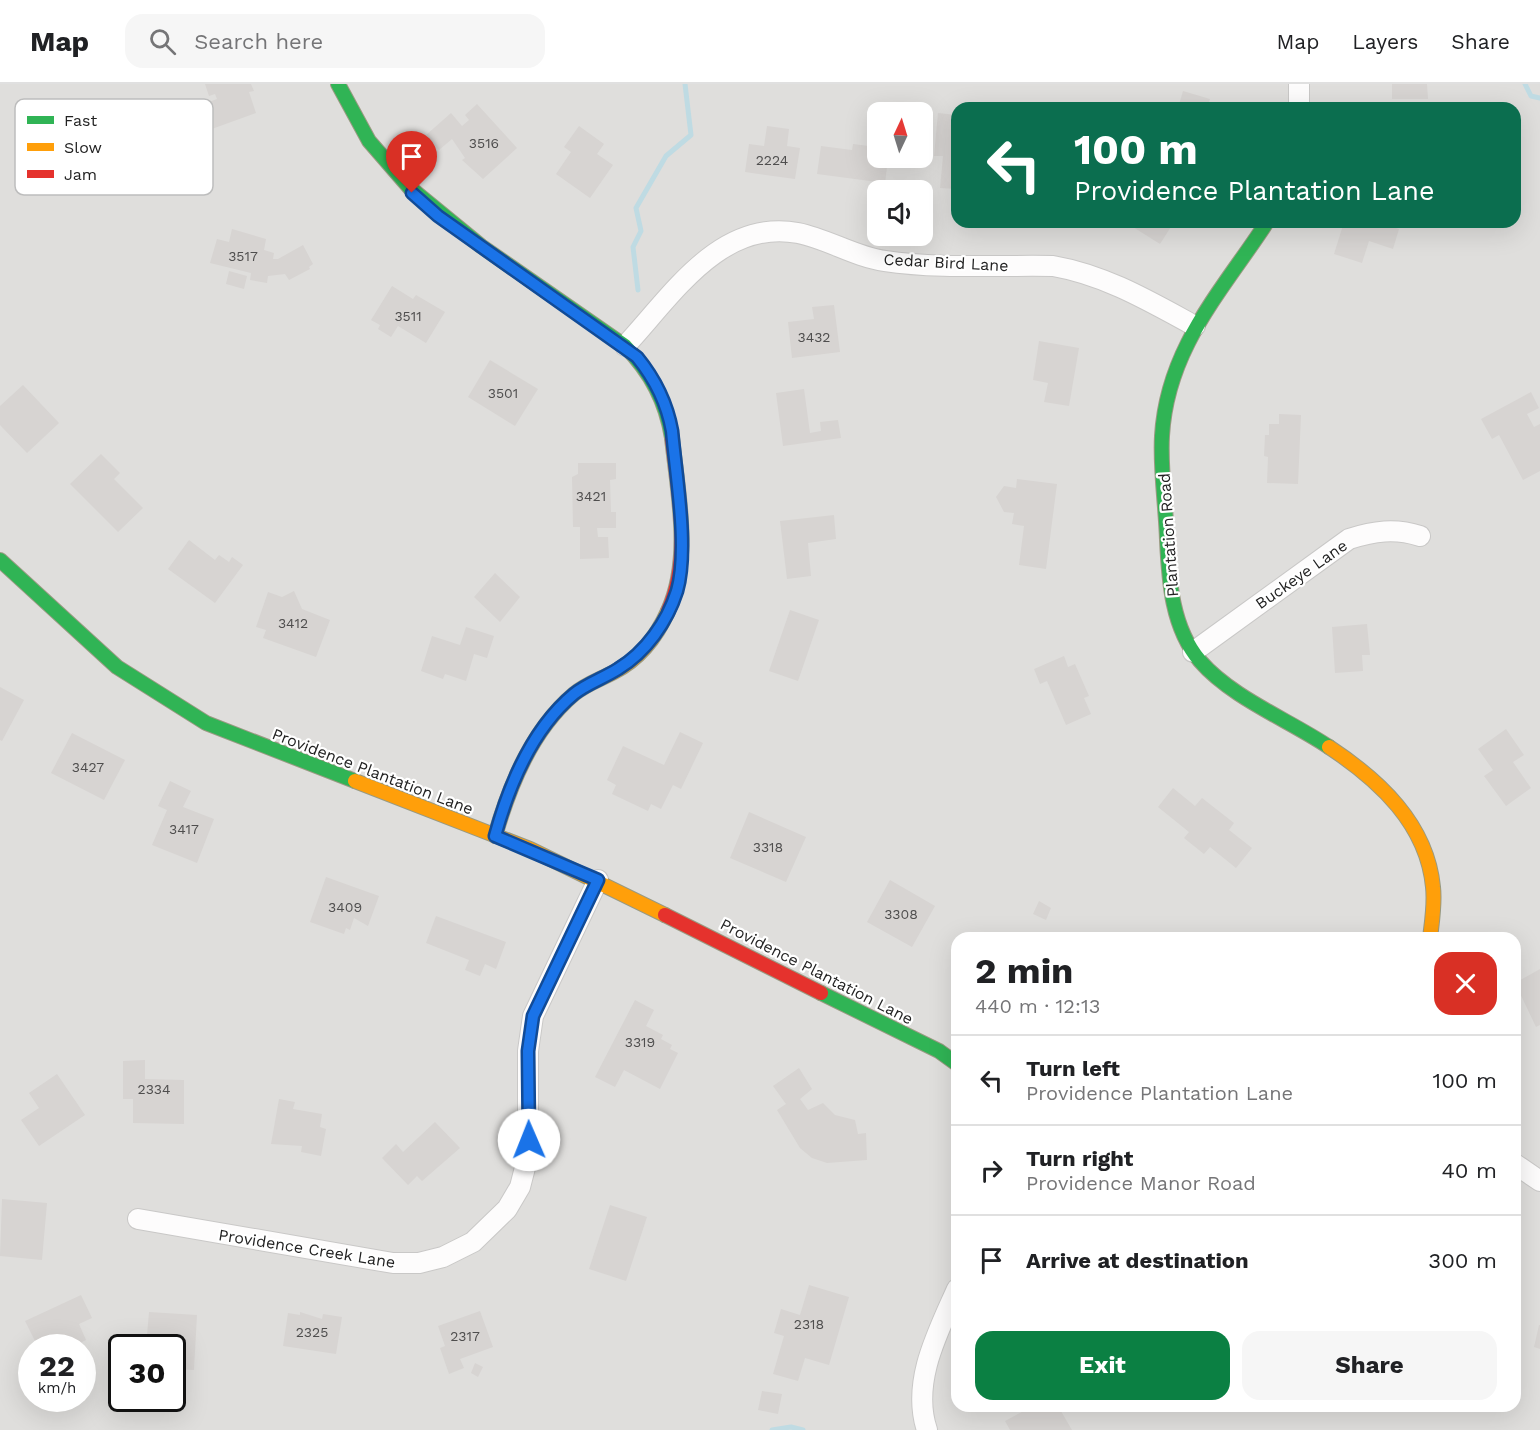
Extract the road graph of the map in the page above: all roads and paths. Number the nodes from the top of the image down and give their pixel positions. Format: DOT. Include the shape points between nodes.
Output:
graph roads {
  1 [pos="338,84"];
  2 [pos="1299,84"];
  3 [pos="1299,102"];
  4 [pos="1263,228"];
  5 [pos="1195,326"];
  6 [pos="625,346"];
  7 [pos="1420,536"];
  8 [pos="2,565"];
  9 [pos="1193,652"];
  10 [pos="495,836"];
  11 [pos="598,880"];
  12 [pos="1431,932"];
  13 [pos="951,1060"];
  14 [pos="1521,1168"];
  15 [pos="1540,1181"];
  16 [pos="138,1219"];
  17 [pos="951,1303"];
  18 [pos="927,1430"];
  1 -- 6 [label="street" via="355,120 400,181 438,216"];
  2 -- 3 [label="street"];
  4 -- 5 [label="street, Plantation Road"];
  5 -- 6 [label="street, Cedar Bird Lane" via="1134,293 1080,271 1053,266 885,261 833,242 783,232 746,237 712,255 694,269"];
  5 -- 9 [label="street, Plantation Road" via="1177,369 1162,434 1171,586 1183,633"];
  6 -- 10 [label="street" via="645,367 669,411 681,554 677,590 666,619 639,653 575,693 552,718 511,785"];
  7 -- 9 [label="street, Buckeye Lane" via="1380,531 1349,539"];
  8 -- 10 [label="street, Providence Plantation Lane" via="117,667 184,711 240,738"];
  9 -- 12 [label="street, Plantation Road" via="1224,683 1370,776 1406,812 1419,836 1432,879"];
  10 -- 11 [label="street, Providence Plantation Lane"];
  11 -- 13 [label="street, Providence Plantation Lane"];
  11 -- 16 [label="street, Providence Creek Lane" via="533,1016 528,1051 528,1156 520,1187 507,1209 472,1242 443,1257 419,1263 393,1263"];
  14 -- 15 [label="street"];
  17 -- 18 [label="street" via="925,1372 923,1408"];
}
